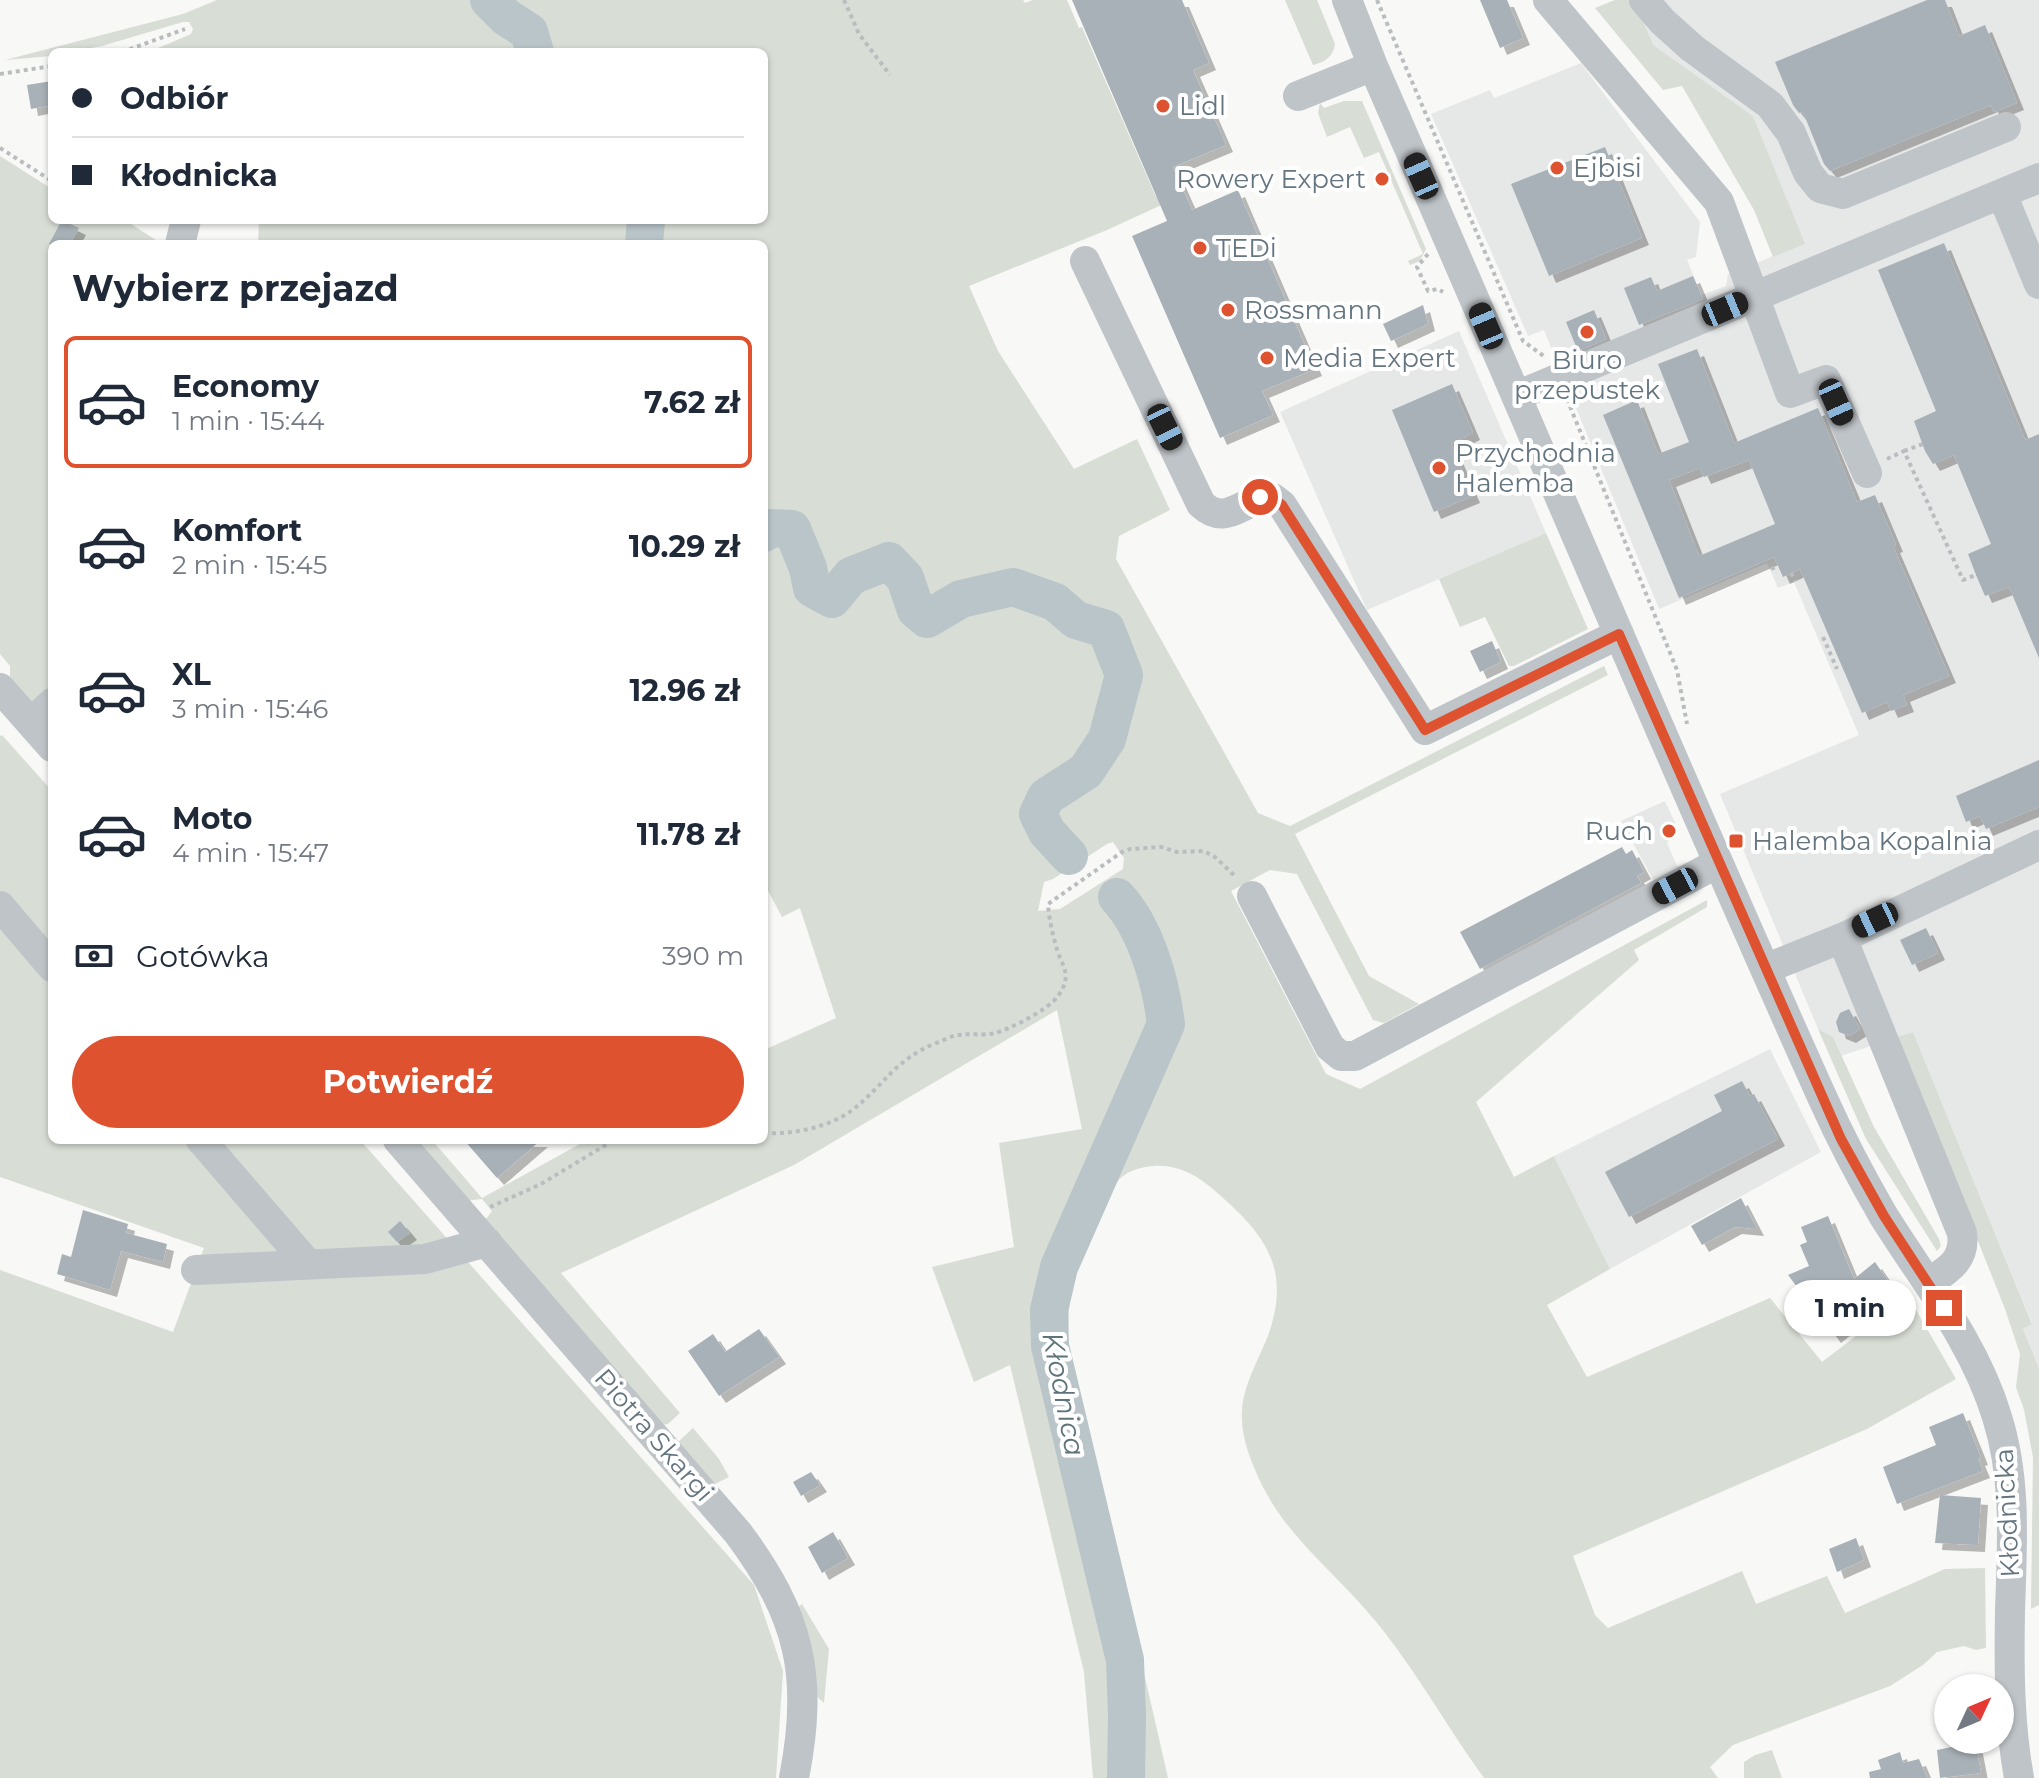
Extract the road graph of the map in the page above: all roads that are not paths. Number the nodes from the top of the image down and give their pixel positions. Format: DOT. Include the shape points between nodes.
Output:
graph roads {
  1 [pos="1347,0"];
  2 [pos="1548,0"];
  3 [pos="1644,0"];
  4 [pos="1373,66"];
  5 [pos="1298,96"];
  6 [pos="2006,127"];
  7 [pos="2039,178"];
  8 [pos="2002,194"];
  9 [pos="1085,261"];
  10 [pos="2039,284"];
  11 [pos="1753,297"];
  12 [pos="1516,396"];
  13 [pos="1866,471"];
  14 [pos="1619,634"];
  15 [pos="0,688"];
  16 [pos="41,713"];
  17 [pos="48,735"];
  18 [pos="2039,845"];
  19 [pos="1718,863"];
  20 [pos="1252,896"];
  21 [pos="0,906"];
  22 [pos="1842,938"];
  23 [pos="48,962"];
  24 [pos="1765,969"];
  25 [pos="204,1144"];
  26 [pos="401,1144"];
  27 [pos="487,1242"];
  28 [pos="308,1264"];
  29 [pos="196,1270"];
  30 [pos="1928,1283"];
  31 [pos="2025,1768"];
  32 [pos="794,1778"];
  1 -- 4 [label="street, Kłodnicka"];
  2 -- 11 [label="street" via="1719,202"];
  3 -- 6 [label="street" via="1692,48 1770,105 1820,188 1843,194"];
  4 -- 5 [label="street"];
  4 -- 12 [label="street, Kłodnicka"];
  7 -- 8 [label="street"];
  8 -- 10 [label="street"];
  8 -- 11 [label="street"];
  9 -- 14 [label="street" via="1201,504 1212,514 1224,515 1260,497 1282,505 1425,730"];
  11 -- 12 [label="street"];
  11 -- 13 [label="street" via="1790,393 1826,380"];
  12 -- 14 [label="street, Kłodnicka"];
  14 -- 19 [label="street, Kłodnicka"];
  15 -- 16 [label="street"];
  16 -- 17 [label="street"];
  18 -- 22 [label="street"];
  19 -- 20 [label="street" via="1355,1056 1341,1056 1330,1047"];
  19 -- 24 [label="street, Kłodnicka"];
  21 -- 23 [label="street"];
  22 -- 24 [label="street"];
  22 -- 30 [label="street" via="1962,1233 1956,1263"];
  24 -- 30 [label="street, Kłodnicka" via="1841,1139"];
  25 -- 28 [label="street"];
  26 -- 27 [label="street, Piotra Skargi"];
  27 -- 28 [label="street" via="425,1259"];
  27 -- 32 [label="street, Piotra Skargi" via="761,1564 787,1614 801,1665 803,1717"];
  28 -- 29 [label="street"];
  30 -- 31 [label="street, Kłodnicka" via="1976,1363 2005,1446 2012,1529 2009,1668"];
}
